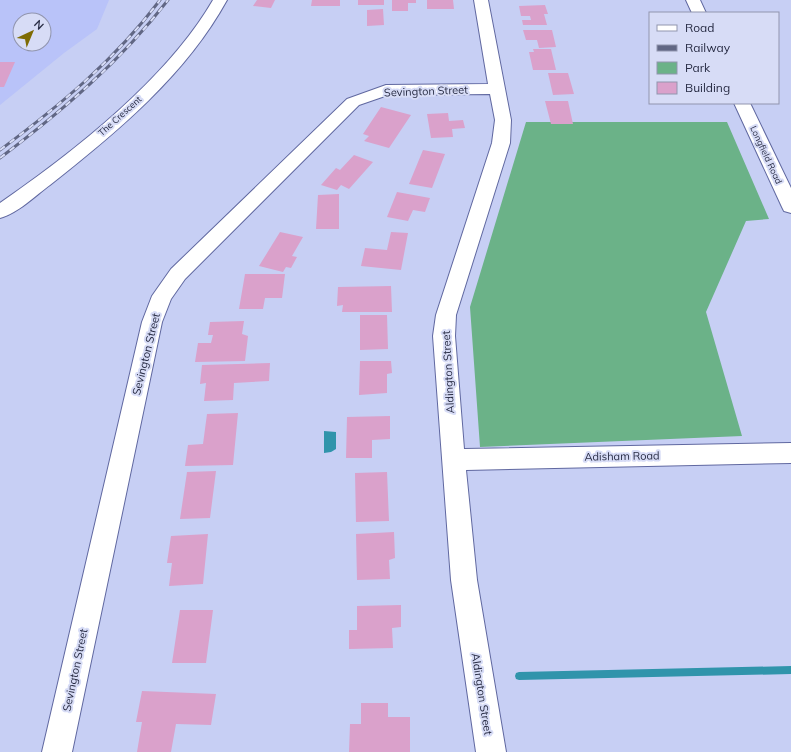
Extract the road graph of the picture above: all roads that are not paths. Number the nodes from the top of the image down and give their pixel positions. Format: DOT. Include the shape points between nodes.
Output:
graph roads {
  1 [pos="220,0"];
  2 [pos="481,0"];
  3 [pos="693,0"];
  4 [pos="699,12"];
  5 [pos="498,89"];
  6 [pos="743,104"];
  7 [pos="783,173"];
  8 [pos="791,207"];
  9 [pos="0,212"];
  10 [pos="791,453"];
  11 [pos="453,460"];
  12 [pos="57,752"];
  13 [pos="491,752"];
  1 -- 9 [label="street, The Crescent" via="192,42 148,90 61,166"];
  2 -- 5 [label="street, Aldington Street"];
  3 -- 4 [label="street"];
  5 -- 11 [label="street, Aldington Street" via="504,120 502,144 446,315 444,336"];
  5 -- 12 [label="street, Sevington Street" via="386,90 353,102 178,274 162,296 152,322"];
  6 -- 7 [label="street, Longfield Road"];
  7 -- 8 [label="street, Longfield Road"];
  10 -- 11 [label="street, Adisham Road"];
  11 -- 13 [label="street, Aldington Street" via="464,580"];
}
